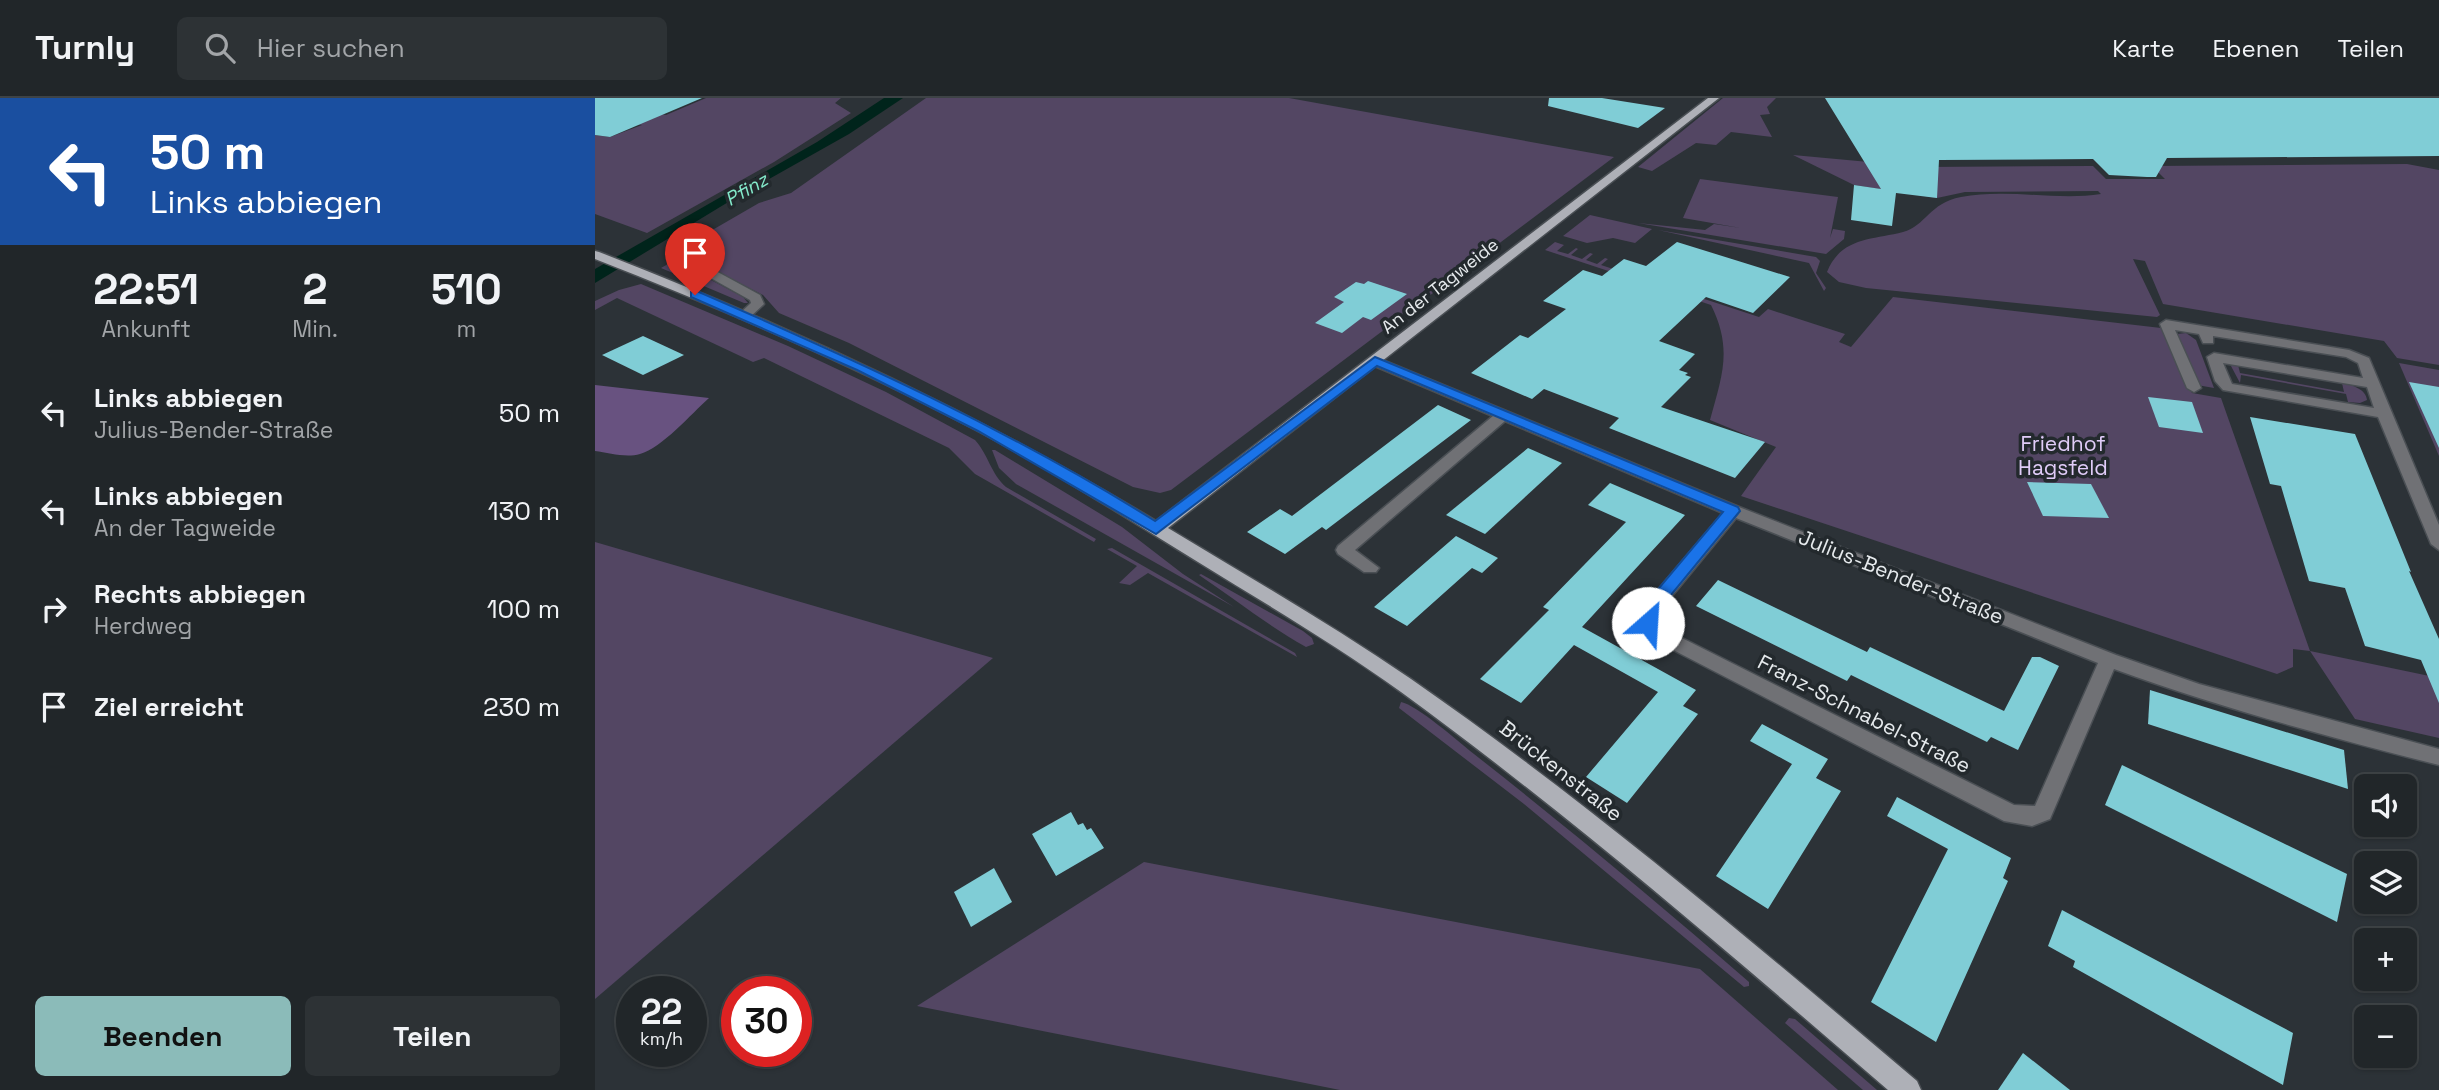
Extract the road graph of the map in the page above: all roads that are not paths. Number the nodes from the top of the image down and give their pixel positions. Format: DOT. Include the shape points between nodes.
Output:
graph roads {
  1 [pos="1714,98"];
  2 [pos="597,255"];
  3 [pos="679,255"];
  4 [pos="744,315"];
  5 [pos="2205,331"];
  6 [pos="2214,357"];
  7 [pos="1375,361"];
  8 [pos="2373,384"];
  9 [pos="2195,388"];
  10 [pos="2384,414"];
  11 [pos="1502,416"];
  12 [pos="1733,511"];
  13 [pos="1156,529"];
  14 [pos="2439,544"];
  15 [pos="1370,568"];
  16 [pos="2109,660"];
  17 [pos="2439,757"];
  18 [pos="1909,1090"];
  1 -- 7 [label="main road, An der Tagweide"];
  2 -- 4 [label="main road, Brückenstraße"];
  3 -- 4 [label="street" via="756,298 758,304"];
  4 -- 13 [label="main road, Brückenstraße" via="983,428"];
  5 -- 6 [label="street"];
  5 -- 8 [label="street" via="2349,354 2364,361"];
  5 -- 9 [label="street" via="2166,324"];
  6 -- 8 [label="street"];
  6 -- 10 [label="street" via="2228,387"];
  7 -- 11 [label="street, Julius-Bender-Straße"];
  7 -- 13 [label="main road, An der Tagweide"];
  8 -- 10 [label="street"];
  10 -- 14 [label="street"];
  11 -- 12 [label="street, Julius-Bender-Straße"];
  11 -- 15 [label="street" via="1344,550"];
  12 -- 16 [label="street, Julius-Bender-Straße"];
  12 -- 16 [label="street, Franz-Schnabel-Straße" via="1649,611 1648,623 1658,635 2011,814 2032,817 2043,812"];
  13 -- 18 [label="main road, Brückenstraße" via="1335,637 1493,750"];
  16 -- 17 [label="street, Julius-Bender-Straße" via="2196,691"];
}
